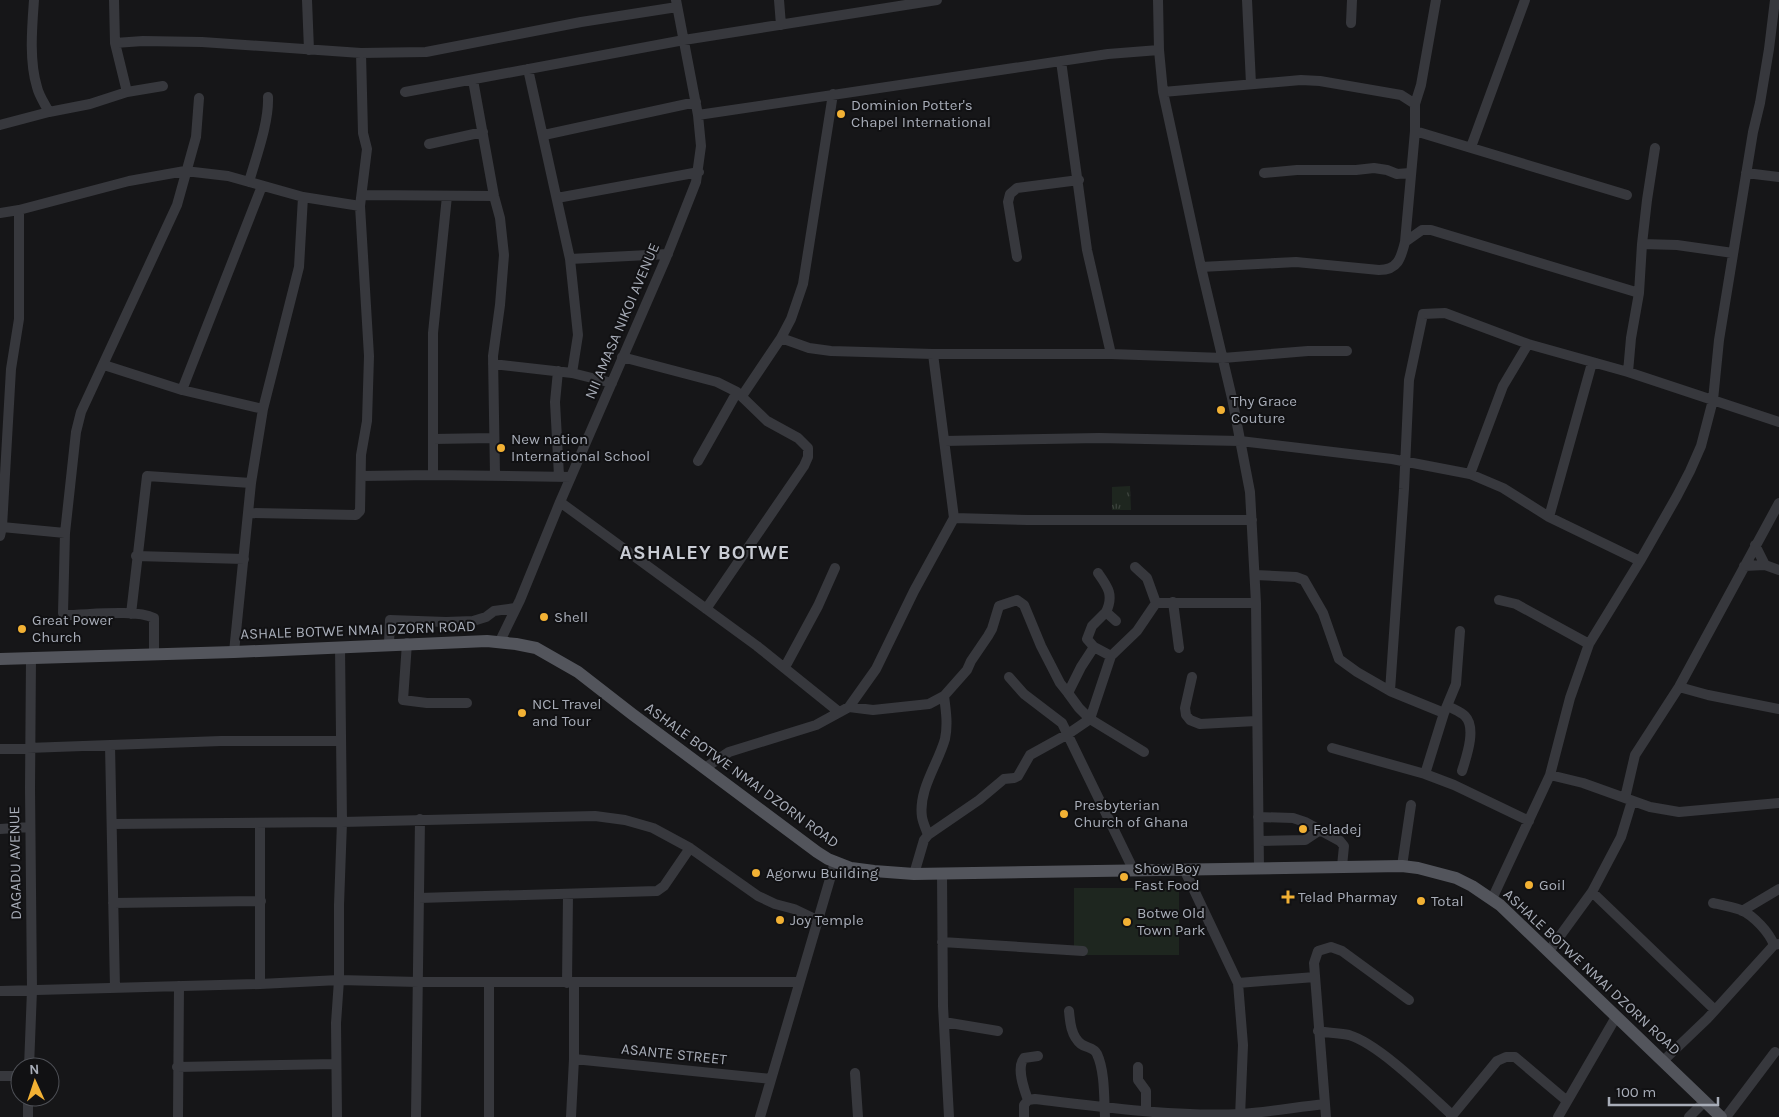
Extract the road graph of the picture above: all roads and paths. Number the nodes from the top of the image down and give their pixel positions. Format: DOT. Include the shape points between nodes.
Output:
graph roads {
  1 [pos="34,0"];
  2 [pos="114,0"];
  3 [pos="307,0"];
  4 [pos="778,0"];
  5 [pos="937,0"];
  6 [pos="1158,0"];
  7 [pos="1248,0"];
  8 [pos="1352,0"];
  9 [pos="1436,0"];
  10 [pos="1525,0"];
  11 [pos="1776,1"];
  12 [pos="676,4"];
  13 [pos="1352,23"];
  14 [pos="781,25"];
  15 [pos="684,40"];
  16 [pos="115,43"];
  17 [pos="309,50"];
  18 [pos="1159,50"];
  19 [pos="361,53"];
  20 [pos="1061,61"];
  21 [pos="528,68"];
  22 [pos="473,80"];
  23 [pos="1251,84"];
  24 [pos="164,86"];
  25 [pos="127,92"];
  26 [pos="405,92"];
  27 [pos="1164,92"];
  28 [pos="833,94"];
  29 [pos="268,97"];
  30 [pos="199,98"];
  31 [pos="696,102"];
  32 [pos="1415,104"];
  33 [pos="50,112"];
  34 [pos="698,115"];
  35 [pos="0,125"];
  36 [pos="1415,131"];
  37 [pos="483,132"];
  38 [pos="544,135"];
  39 [pos="429,144"];
  40 [pos="1471,148"];
  41 [pos="1655,148"];
  42 [pos="186,171"];
  43 [pos="699,172"];
  44 [pos="1264,173"];
  45 [pos="1410,173"];
  46 [pos="1746,173"];
  47 [pos="1779,177"];
  48 [pos="1079,180"];
  49 [pos="250,182"];
  50 [pos="262,186"];
  51 [pos="362,195"];
  52 [pos="1627,195"];
  53 [pos="447,196"];
  54 [pos="494,196"];
  55 [pos="303,197"];
  56 [pos="557,198"];
  57 [pos="360,206"];
  58 [pos="19,210"];
  59 [pos="0,212"];
  60 [pos="1404,242"];
  61 [pos="1642,244"];
  62 [pos="1733,253"];
  63 [pos="668,254"];
  64 [pos="1017,257"];
  65 [pos="570,259"];
  66 [pos="1201,267"];
  67 [pos="1639,293"];
  68 [pos="781,338"];
  69 [pos="1528,344"];
  70 [pos="1347,351"];
  71 [pos="933,354"];
  72 [pos="1111,354"];
  73 [pos="622,357"];
  74 [pos="1223,358"];
  75 [pos="1592,363"];
  76 [pos="493,364"];
  77 [pos="104,365"];
  78 [pos="558,371"];
  79 [pos="1628,372"];
  80 [pos="572,373"];
  81 [pos="612,383"];
  82 [pos="182,390"];
  83 [pos="739,394"];
  84 [pos="1713,400"];
  85 [pos="263,409"];
  86 [pos="1779,422"];
  87 [pos="494,438"];
  88 [pos="433,439"];
  89 [pos="944,441"];
  90 [pos="1240,441"];
  91 [pos="698,461"];
  92 [pos="1404,461"];
  93 [pos="433,474"];
  94 [pos="1470,474"];
  95 [pos="494,475"];
  96 [pos="361,476"];
  97 [pos="559,476"];
  98 [pos="571,477"];
  99 [pos="251,483"];
  100 [pos="560,502"];
  101 [pos="1779,503"];
  102 [pos="249,513"];
  103 [pos="954,518"];
  104 [pos="1549,518"];
  105 [pos="1252,520"];
  106 [pos="1,532"];
  107 [pos="65,533"];
  108 [pos="1755,545"];
  109 [pos="136,556"];
  110 [pos="244,559"];
  111 [pos="1640,561"];
  112 [pos="1765,565"];
  113 [pos="1744,566"];
  114 [pos="835,568"];
  115 [pos="1135,568"];
  116 [pos="1779,570"];
  117 [pos="1098,573"];
  118 [pos="1255,575"];
  119 [pos="1499,600"];
  120 [pos="1172,602"];
  121 [pos="1156,603"];
  122 [pos="1256,603"];
  123 [pos="515,608"];
  124 [pos="706,609"];
  125 [pos="1106,612"];
  126 [pos="131,614"];
  127 [pos="1116,621"];
  128 [pos="1460,631"];
  129 [pos="500,642"];
  130 [pos="407,643"];
  131 [pos="389,644"];
  132 [pos="1590,644"];
  133 [pos="340,647"];
  134 [pos="1094,647"];
  135 [pos="1179,648"];
  136 [pos="234,652"];
  137 [pos="154,654"];
  138 [pos="1111,656"];
  139 [pos="31,658"];
  140 [pos="0,659"];
  141 [pos="785,667"];
  142 [pos="1009,677"];
  143 [pos="1192,677"];
  144 [pos="1679,687"];
  145 [pos="1390,691"];
  146 [pos="1068,693"];
  147 [pos="944,696"];
  148 [pos="467,703"];
  149 [pos="849,707"];
  150 [pos="1779,709"];
  151 [pos="1446,710"];
  152 [pos="839,712"];
  153 [pos="1090,719"];
  154 [pos="1256,721"];
  155 [pos="1068,734"];
  156 [pos="341,741"];
  157 [pos="110,745"];
  158 [pos="31,747"];
  159 [pos="1332,748"];
  160 [pos="0,749"];
  161 [pos="1144,752"];
  162 [pos="705,768"];
  163 [pos="1462,771"];
  164 [pos="1425,774"];
  165 [pos="1550,775"];
  166 [pos="1629,800"];
  167 [pos="1779,803"];
  168 [pos="1411,805"];
  169 [pos="1258,817"];
  170 [pos="420,819"];
  171 [pos="1529,820"];
  172 [pos="260,822"];
  173 [pos="342,822"];
  174 [pos="112,824"];
  175 [pos="30,827"];
  176 [pos="0,829"];
  177 [pos="1320,830"];
  178 [pos="928,835"];
  179 [pos="1259,841"];
  180 [pos="690,848"];
  181 [pos="835,862"];
  182 [pos="1342,866"];
  183 [pos="1402,866"];
  184 [pos="1133,869"];
  185 [pos="1184,869"];
  186 [pos="1260,869"];
  187 [pos="914,874"];
  188 [pos="942,874"];
  189 [pos="1779,889"];
  190 [pos="1592,892"];
  191 [pos="568,895"];
  192 [pos="419,898"];
  193 [pos="1492,899"];
  194 [pos="261,901"];
  195 [pos="113,903"];
  196 [pos="1712,903"];
  197 [pos="1742,911"];
  198 [pos="817,920"];
  199 [pos="942,942"];
  200 [pos="1776,945"];
  201 [pos="1083,951"];
  202 [pos="1549,951"];
  203 [pos="1315,977"];
  204 [pos="339,980"];
  205 [pos="418,982"];
  206 [pos="489,982"];
  207 [pos="571,982"];
  208 [pos="799,982"];
  209 [pos="1238,983"];
  210 [pos="260,984"];
  211 [pos="179,986"];
  212 [pos="115,988"];
  213 [pos="32,990"];
  214 [pos="0,991"];
  215 [pos="1409,1000"];
  216 [pos="1715,1010"];
  217 [pos="1069,1011"];
  218 [pos="1616,1017"];
  219 [pos="944,1022"];
  220 [pos="998,1031"];
  221 [pos="1318,1031"];
  222 [pos="1775,1052"];
  223 [pos="1038,1056"];
  224 [pos="29,1057"];
  225 [pos="574,1059"];
  226 [pos="1663,1061"];
  227 [pos="336,1064"];
  228 [pos="177,1067"];
  229 [pos="1138,1067"];
  230 [pos="855,1073"];
  231 [pos="771,1080"];
  232 [pos="1028,1100"];
  233 [pos="1567,1101"];
  234 [pos="1704,1102"];
  235 [pos="1325,1104"];
  236 [pos="1146,1111"];
  237 [pos="1104,1112"];
  238 [pos="1240,1115"];
  239 [pos="1451,1116"];
  240 [pos="178,1117"];
  241 [pos="337,1117"];
  242 [pos="416,1117"];
  243 [pos="490,1117"];
  244 [pos="571,1117"];
  245 [pos="760,1117"];
  246 [pos="858,1117"];
  247 [pos="949,1117"];
  248 [pos="1024,1117"];
  249 [pos="1326,1117"];
  250 [pos="1558,1117"];
  251 [pos="1689,1117"];
  252 [pos="1721,1117"];
  253 [pos="1726,1117"];
  1 -- 33 [label="street" via="34,77"];
  2 -- 16 [label="street"];
  3 -- 17 [label="street"];
  4 -- 14 [label="street"];
  5 -- 14 [label="street"];
  6 -- 18 [label="street"];
  7 -- 23 [label="street"];
  8 -- 13 [label="street"];
  9 -- 32 [label="street"];
  10 -- 40 [label="street"];
  11 -- 46 [label="street"];
  12 -- 15 [label="street, NII AMASA NIKOI AVENUE"];
  12 -- 19 [label="street" via="426,52"];
  14 -- 15 [label="street"];
  15 -- 21 [label="street"];
  15 -- 31 [label="street, NII AMASA NIKOI AVENUE"];
  16 -- 17 [label="street" via="202,42"];
  16 -- 25 [label="street"];
  17 -- 19 [label="street"];
  18 -- 20 [label="street"];
  18 -- 27 [label="street"];
  19 -- 51 [label="street" via="363,133 367,149"];
  20 -- 28 [label="street"];
  20 -- 48 [label="street"];
  21 -- 22 [label="street"];
  21 -- 38 [label="street"];
  22 -- 26 [label="street"];
  22 -- 37 [label="street"];
  23 -- 27 [label="street"];
  23 -- 32 [label="street" via="1320,81 1401,95"];
  24 -- 25 [label="street"];
  25 -- 33 [label="street"];
  27 -- 66 [label="street"];
  28 -- 34 [label="street"];
  28 -- 68 [label="street" via="803,284"];
  29 -- 49 [label="street"];
  30 -- 42 [label="street" via="196,137"];
  31 -- 34 [label="street, NII AMASA NIKOI AVENUE"];
  31 -- 38 [label="street"];
  32 -- 36 [label="street"];
  33 -- 35 [label="street"];
  34 -- 43 [label="street, NII AMASA NIKOI AVENUE"];
  36 -- 40 [label="street"];
  36 -- 45 [label="street"];
  37 -- 39 [label="street"];
  37 -- 54 [label="street"];
  38 -- 56 [label="street"];
  40 -- 52 [label="street"];
  41 -- 61 [label="street"];
  42 -- 49 [label="street"];
  42 -- 58 [label="street" via="128,181"];
  42 -- 77 [label="street" via="177,205"];
  43 -- 56 [label="street"];
  43 -- 63 [label="street, NII AMASA NIKOI AVENUE"];
  44 -- 45 [label="street" via="1374,168 1397,174"];
  45 -- 60 [label="street"];
  46 -- 47 [label="street"];
  46 -- 62 [label="street"];
  48 -- 64 [label="street" via="1017,188 1010,194 1008,202"];
  48 -- 72 [label="street" via="1087,250"];
  49 -- 50 [label="street"];
  50 -- 55 [label="street"];
  50 -- 82 [label="street"];
  51 -- 53 [label="street"];
  51 -- 57 [label="street"];
  53 -- 54 [label="street"];
  53 -- 88 [label="street" via="433,332"];
  54 -- 76 [label="street" via="504,255"];
  55 -- 57 [label="street"];
  55 -- 85 [label="street" via="299,267"];
  56 -- 65 [label="street"];
  57 -- 96 [label="street" via="369,356"];
  58 -- 59 [label="street"];
  58 -- 106 [label="street" via="20,319 11,369"];
  60 -- 66 [label="street" via="1396,265 1388,270 1296,262"];
  60 -- 67 [label="street" via="1422,230 1432,230"];
  61 -- 62 [label="street"];
  61 -- 67 [label="street"];
  62 -- 84 [label="street"];
  63 -- 65 [label="street"];
  63 -- 73 [label="street, NII AMASA NIKOI AVENUE"];
  65 -- 80 [label="street" via="578,335"];
  66 -- 74 [label="street"];
  67 -- 79 [label="street"];
  68 -- 71 [label="street" via="809,348 831,351"];
  68 -- 83 [label="street"];
  69 -- 75 [label="street"];
  69 -- 92 [label="street" via="1445,313 1422,314 1409,380"];
  69 -- 94 [label="street" via="1503,386"];
  70 -- 74 [label="street"];
  71 -- 72 [label="street"];
  71 -- 89 [label="street"];
  72 -- 74 [label="street"];
  73 -- 81 [label="street, NII AMASA NIKOI AVENUE"];
  73 -- 83 [label="street" via="718,382"];
  74 -- 90 [label="street"];
  75 -- 79 [label="street"];
  75 -- 104 [label="street"];
  76 -- 78 [label="street"];
  76 -- 87 [label="street"];
  77 -- 82 [label="street"];
  77 -- 107 [label="street" via="81,412 76,432"];
  78 -- 80 [label="street"];
  78 -- 97 [label="street" via="555,402"];
  79 -- 84 [label="street"];
  80 -- 81 [label="street"];
  81 -- 98 [label="street, NII AMASA NIKOI AVENUE"];
  82 -- 85 [label="street"];
  83 -- 91 [label="street"];
  83 -- 124 [label="street" via="767,421 798,438 808,448 808,457"];
  84 -- 86 [label="street"];
  84 -- 111 [label="street" via="1701,446 1690,471"];
  85 -- 99 [label="street"];
  87 -- 88 [label="street"];
  87 -- 95 [label="street"];
  88 -- 93 [label="street"];
  89 -- 90 [label="street" via="1099,438"];
  89 -- 103 [label="street"];
  90 -- 92 [label="street"];
  90 -- 105 [label="street"];
  92 -- 94 [label="street"];
  92 -- 145 [label="street"];
  93 -- 95 [label="street"];
  93 -- 96 [label="street"];
  94 -- 104 [label="street" via="1503,488"];
  95 -- 97 [label="street"];
  96 -- 102 [label="street" via="360,511 356,514"];
  97 -- 98 [label="street"];
  98 -- 100 [label="street, NII AMASA NIKOI AVENUE"];
  99 -- 102 [label="street"];
  99 -- 109 [label="street" via="147,476"];
  100 -- 123 [label="street, NII AMASA NIKOI AVENUE"];
  100 -- 124 [label="street"];
  101 -- 108 [label="street"];
  102 -- 110 [label="street"];
  103 -- 105 [label="street"];
  103 -- 149 [label="street" via="876,669"];
  104 -- 111 [label="street"];
  105 -- 118 [label="street"];
  106 -- 107 [label="street"];
  107 -- 126 [label="street" via="63,613"];
  108 -- 112 [label="street"];
  108 -- 113 [label="street"];
  109 -- 110 [label="street"];
  109 -- 126 [label="street"];
  110 -- 136 [label="street"];
  111 -- 132 [label="street"];
  112 -- 113 [label="street"];
  112 -- 116 [label="street"];
  113 -- 144 [label="street"];
  114 -- 141 [label="street"];
  115 -- 121 [label="street" via="1147,578"];
  117 -- 125 [label="street" via="1110,594"];
  118 -- 122 [label="street"];
  118 -- 145 [label="street" via="1304,580 1323,613 1339,659"];
  119 -- 132 [label="street" via="1516,604"];
  120 -- 121 [label="street"];
  120 -- 122 [label="street"];
  120 -- 135 [label="street"];
  121 -- 138 [label="street" via="1137,631"];
  122 -- 154 [label="street"];
  123 -- 129 [label="street, NII AMASA NIKOI AVENUE"];
  123 -- 131 [label="street" via="494,611 473,621 390,620"];
  124 -- 141 [label="street"];
  125 -- 127 [label="street"];
  125 -- 134 [label="street" via="1092,626 1087,638"];
  126 -- 137 [label="street" via="154,618"];
  128 -- 151 [label="street" via="1456,684"];
  129 -- 130 [label="main road, ASHALE BOTWE NMAI DZORN ROAD"];
  129 -- 162 [label="main road, ASHALE BOTWE NMAI DZORN ROAD" via="536,648 578,672"];
  130 -- 131 [label="main road, ASHALE BOTWE NMAI DZORN ROAD"];
  130 -- 148 [label="street" via="403,700"];
  131 -- 133 [label="main road, ASHALE BOTWE NMAI DZORN ROAD"];
  132 -- 165 [label="street" via="1570,698"];
  133 -- 136 [label="main road, ASHALE BOTWE NMAI DZORN ROAD"];
  133 -- 156 [label="street"];
  134 -- 138 [label="street"];
  134 -- 146 [label="street"];
  136 -- 137 [label="main road, ASHALE BOTWE NMAI DZORN ROAD"];
  137 -- 139 [label="main road, ASHALE BOTWE NMAI DZORN ROAD"];
  138 -- 153 [label="street"];
  139 -- 140 [label="main road, ASHALE BOTWE NMAI DZORN ROAD"];
  139 -- 158 [label="street, DAGADU AVENUE"];
  141 -- 152 [label="street"];
  142 -- 155 [label="street" via="1024,694 1062,724"];
  143 -- 154 [label="street" via="1185,708 1190,720 1200,724"];
  144 -- 150 [label="street"];
  144 -- 166 [label="street" via="1635,755"];
  145 -- 151 [label="street"];
  146 -- 147 [label="street" via="1041,646 1024,605 1017,600 998,606 988,636 967,670"];
  146 -- 153 [label="street"];
  147 -- 149 [label="street" via="929,704 873,710"];
  147 -- 178 [label="street" via="945,737 922,806"];
  149 -- 152 [label="street"];
  151 -- 163 [label="street" via="1465,716 1469,722 1470,745"];
  151 -- 164 [label="street"];
  152 -- 162 [label="street" via="816,725 729,752"];
  153 -- 155 [label="street"];
  153 -- 161 [label="street"];
  154 -- 169 [label="street"];
  155 -- 178 [label="street" via="1030,755 1018,776 1004,779"];
  155 -- 184 [label="street"];
  156 -- 157 [label="street"];
  156 -- 173 [label="street"];
  157 -- 158 [label="street"];
  157 -- 174 [label="street"];
  158 -- 160 [label="street"];
  158 -- 175 [label="street, DAGADU AVENUE"];
  159 -- 164 [label="street"];
  162 -- 181 [label="main road, ASHALE BOTWE NMAI DZORN ROAD" via="774,821"];
  164 -- 171 [label="street"];
  165 -- 166 [label="street"];
  165 -- 171 [label="street"];
  166 -- 167 [label="street" via="1679,812"];
  166 -- 190 [label="street" via="1621,837"];
  168 -- 183 [label="street"];
  169 -- 177 [label="street" via="1293,818"];
  169 -- 179 [label="street"];
  170 -- 173 [label="street"];
  170 -- 180 [label="street" via="595,816 653,828"];
  170 -- 192 [label="street"];
  171 -- 193 [label="street"];
  172 -- 173 [label="street"];
  172 -- 174 [label="street"];
  172 -- 194 [label="street"];
  173 -- 204 [label="street"];
  174 -- 195 [label="street"];
  175 -- 176 [label="street"];
  175 -- 213 [label="street, DAGADU AVENUE"];
  177 -- 179 [label="street" via="1305,840"];
  177 -- 182 [label="street" via="1344,846"];
  178 -- 187 [label="street"];
  179 -- 186 [label="street"];
  180 -- 191 [label="street" via="664,886 657,891"];
  180 -- 198 [label="street" via="758,896"];
  181 -- 187 [label="main road, ASHALE BOTWE NMAI DZORN ROAD" via="860,870"];
  181 -- 198 [label="street"];
  182 -- 183 [label="main road, ASHALE BOTWE NMAI DZORN ROAD"];
  182 -- 186 [label="main road, ASHALE BOTWE NMAI DZORN ROAD"];
  183 -- 193 [label="main road, ASHALE BOTWE NMAI DZORN ROAD" via="1456,878"];
  184 -- 185 [label="main road, ASHALE BOTWE NMAI DZORN ROAD"];
  184 -- 188 [label="main road, ASHALE BOTWE NMAI DZORN ROAD"];
  185 -- 186 [label="main road, ASHALE BOTWE NMAI DZORN ROAD"];
  185 -- 209 [label="street"];
  187 -- 188 [label="main road, ASHALE BOTWE NMAI DZORN ROAD"];
  188 -- 199 [label="street"];
  189 -- 197 [label="street"];
  190 -- 202 [label="street"];
  190 -- 216 [label="street"];
  191 -- 192 [label="street"];
  191 -- 207 [label="street"];
  192 -- 205 [label="street"];
  193 -- 202 [label="main road, ASHALE BOTWE NMAI DZORN ROAD"];
  194 -- 195 [label="street"];
  194 -- 210 [label="street"];
  195 -- 212 [label="street"];
  196 -- 197 [label="street"];
  197 -- 200 [label="street" via="1760,925"];
  198 -- 208 [label="street"];
  199 -- 201 [label="street"];
  199 -- 219 [label="street"];
  200 -- 216 [label="street"];
  202 -- 218 [label="main road, ASHALE BOTWE NMAI DZORN ROAD"];
  203 -- 209 [label="street"];
  203 -- 215 [label="street" via="1314,963 1318,951 1332,947"];
  203 -- 221 [label="street"];
  204 -- 205 [label="street"];
  204 -- 210 [label="street"];
  204 -- 227 [label="street"];
  205 -- 206 [label="street"];
  205 -- 242 [label="street"];
  206 -- 207 [label="street"];
  206 -- 243 [label="street"];
  207 -- 208 [label="street"];
  207 -- 225 [label="street"];
  208 -- 231 [label="street"];
  209 -- 238 [label="street" via="1242,1045"];
  210 -- 211 [label="street"];
  211 -- 212 [label="street"];
  211 -- 228 [label="street"];
  212 -- 213 [label="street"];
  213 -- 214 [label="street"];
  213 -- 224 [label="street, DAGADU AVENUE"];
  216 -- 226 [label="street"];
  217 -- 237 [label="street" via="1072,1030 1081,1044 1097,1053 1104,1086"];
  218 -- 226 [label="main road, ASHALE BOTWE NMAI DZORN ROAD"];
  218 -- 233 [label="street"];
  219 -- 220 [label="street"];
  219 -- 247 [label="street"];
  221 -- 235 [label="street"];
  221 -- 239 [label="street" via="1350,1035 1372,1047 1405,1072"];
  222 -- 253 [label="street"];
  223 -- 232 [label="street" via="1024,1058 1021,1062 1022,1084"];
  225 -- 231 [label="street, ASANTE STREET"];
  225 -- 244 [label="street"];
  226 -- 234 [label="main road, ASHALE BOTWE NMAI DZORN ROAD"];
  227 -- 228 [label="street"];
  227 -- 241 [label="street"];
  228 -- 240 [label="street"];
  229 -- 236 [label="street" via="1138,1080 1146,1091"];
  230 -- 246 [label="street"];
  231 -- 245 [label="street"];
  232 -- 237 [label="street"];
  232 -- 248 [label="street" via="1024,1105"];
  233 -- 239 [label="street" via="1515,1057 1506,1057 1497,1061"];
  233 -- 250 [label="street"];
  234 -- 251 [label="street"];
  234 -- 252 [label="main road, ASHALE BOTWE NMAI DZORN ROAD"];
  235 -- 238 [label="street"];
  235 -- 249 [label="street"];
  236 -- 237 [label="street"];
  236 -- 238 [label="street"];
}
